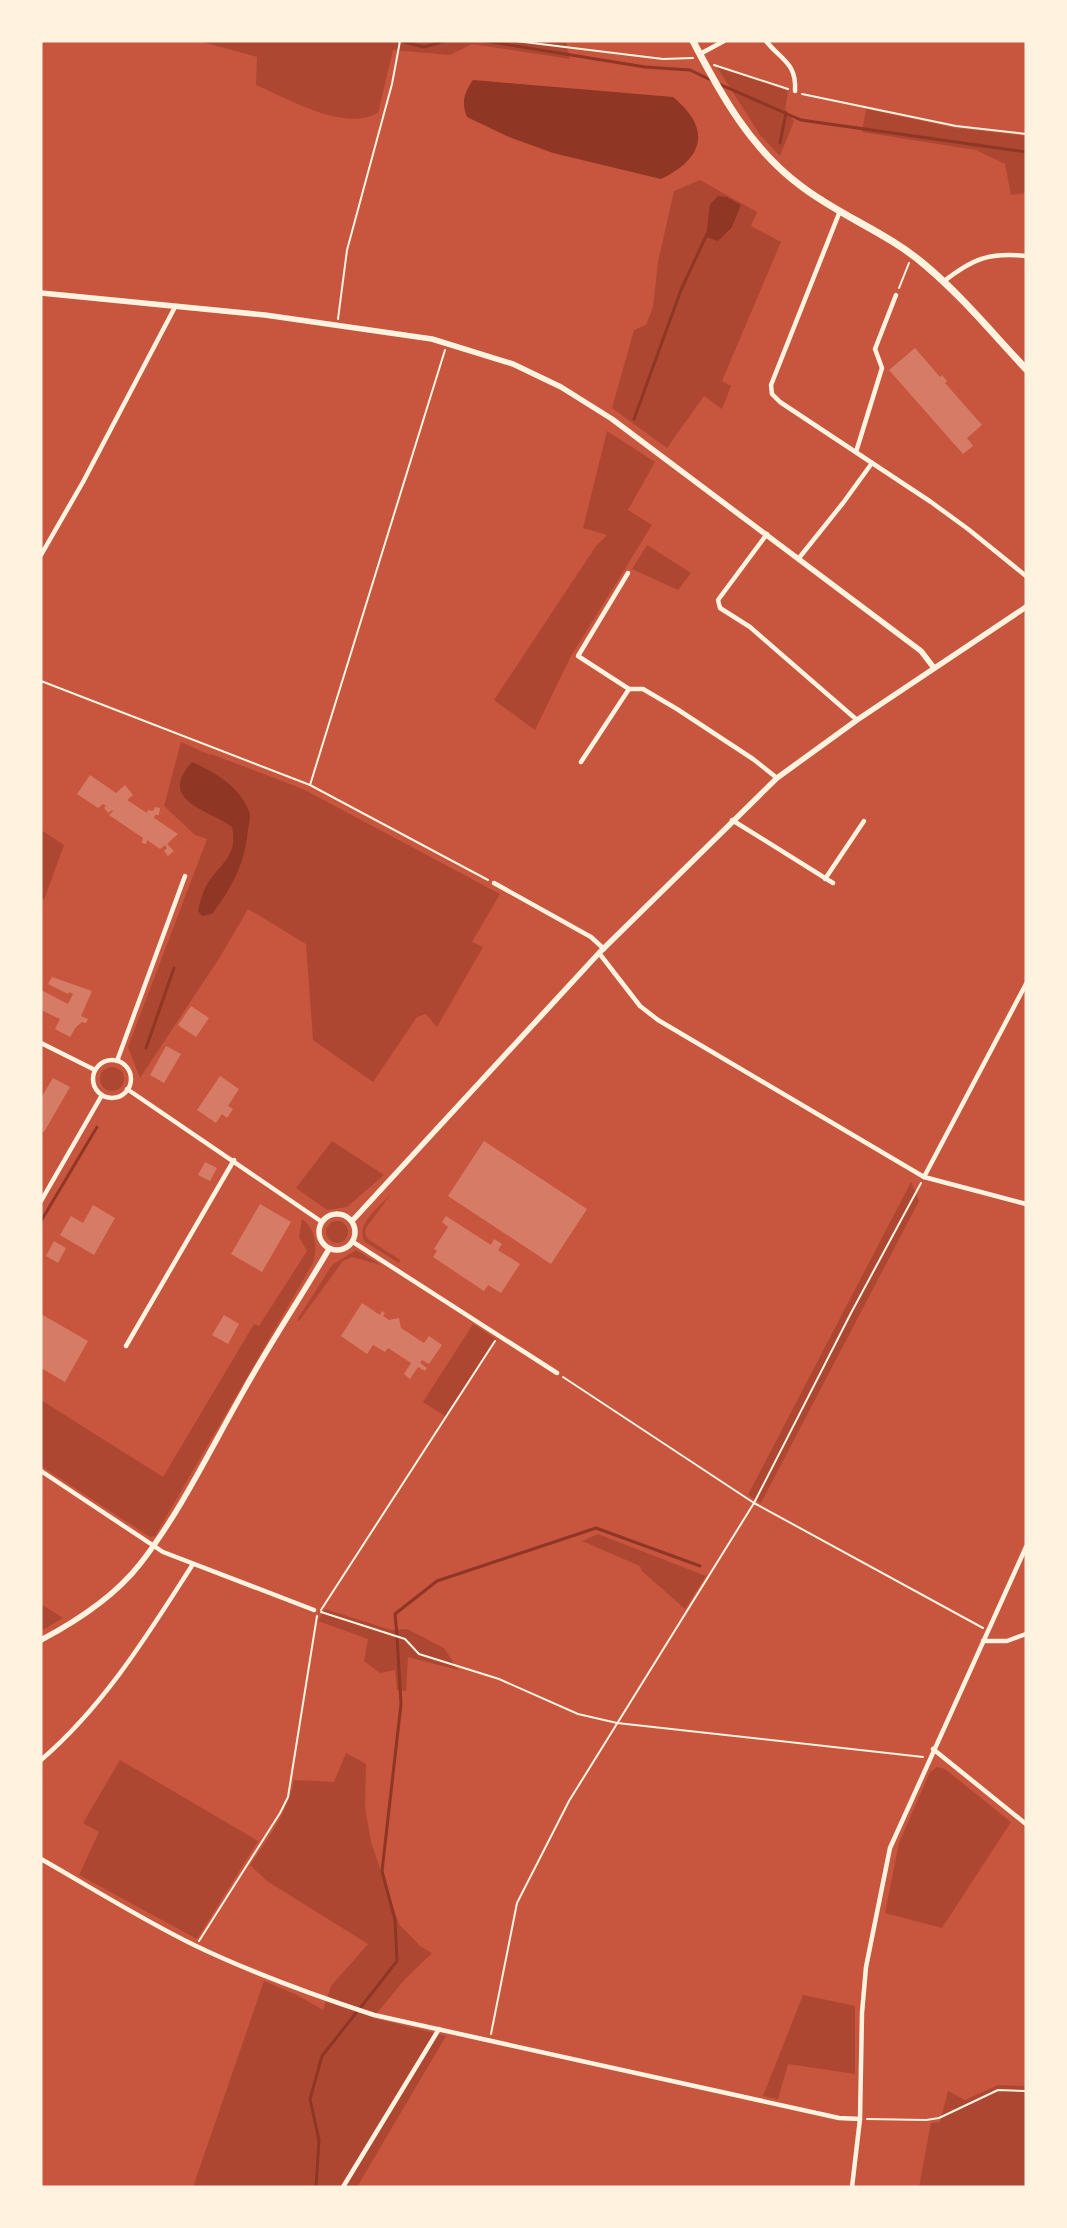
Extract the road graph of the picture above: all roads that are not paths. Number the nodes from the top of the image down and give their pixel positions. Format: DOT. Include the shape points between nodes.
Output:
graph roads {
  1 [pos="693,41"];
  2 [pos="724,41"];
  3 [pos="766,41"];
  4 [pos="700,54"];
  5 [pos="795,91"];
  6 [pos="840,211"];
  7 [pos="1026,256"];
  8 [pos="943,282"];
  9 [pos="41,293"];
  10 [pos="896,295"];
  11 [pos="174,307"];
  12 [pos="1026,369"];
  13 [pos="856,452"];
  14 [pos="872,462"];
  15 [pos="767,534"];
  16 [pos="41,555"];
  17 [pos="799,558"];
  18 [pos="628,573"];
  19 [pos="1026,576"];
  20 [pos="1026,608"];
  21 [pos="934,668"];
  22 [pos="629,690"];
  23 [pos="857,720"];
  24 [pos="581,762"];
  25 [pos="777,778"];
  26 [pos="732,820"];
  27 [pos="864,821"];
  28 [pos="185,876"];
  29 [pos="825,879"];
  30 [pos="494,883"];
  31 [pos="833,884"];
  32 [pos="602,951"];
  33 [pos="1026,984"];
  34 [pos="41,1043"];
  35 [pos="117,1061"];
  36 [pos="95,1070"];
  37 [pos="127,1089"];
  38 [pos="102,1095"];
  39 [pos="234,1160"];
  40 [pos="924,1177"];
  41 [pos="41,1201"];
  42 [pos="1026,1204"];
  43 [pos="352,1220"];
  44 [pos="322,1222"];
  45 [pos="353,1242"];
  46 [pos="329,1249"];
  47 [pos="126,1346"];
  48 [pos="557,1373"];
  49 [pos="41,1472"];
  50 [pos="153,1546"];
  51 [pos="1026,1547"];
  52 [pos="193,1564"];
  53 [pos="314,1610"];
  54 [pos="1026,1634"];
  55 [pos="41,1640"];
  56 [pos="983,1641"];
  57 [pos="933,1749"];
  58 [pos="41,1760"];
  59 [pos="1026,1824"];
  60 [pos="41,1859"];
  61 [pos="439,2028"];
  62 [pos="860,2119"];
  63 [pos="343,2187"];
  64 [pos="852,2187"];
  1 -- 4 [label="main road"];
  2 -- 4 [label="street"];
  3 -- 5 [label="street" via="787,61 796,78"];
  4 -- 6 [label="main road" via="734,113 768,157 801,186"];
  6 -- 8 [label="main road" via="913,256"];
  6 -- 13 [label="street" via="771,386 772,394 780,402"];
  7 -- 8 [label="street" via="1004,254 981,258"];
  8 -- 12 [label="main road"];
  9 -- 11 [label="street"];
  10 -- 13 [label="street" via="875,349 882,368"];
  11 -- 15 [label="street" via="338,324 447,343 513,364 581,398"];
  11 -- 16 [label="street" via="84,482"];
  13 -- 14 [label="street"];
  14 -- 17 [label="street"];
  14 -- 19 [label="street" via="968,529"];
  15 -- 17 [label="street"];
  15 -- 23 [label="street" via="718,604 750,627"];
  17 -- 21 [label="street" via="921,651"];
  18 -- 22 [label="street" via="578,656"];
  20 -- 21 [label="street"];
  21 -- 23 [label="street"];
  22 -- 24 [label="street"];
  22 -- 25 [label="street" via="643,690 680,710"];
  23 -- 25 [label="street"];
  25 -- 26 [label="street"];
  26 -- 29 [label="street"];
  26 -- 32 [label="street"];
  27 -- 29 [label="street"];
  28 -- 35 [label="street"];
  29 -- 31 [label="street"];
  30 -- 32 [label="street" via="591,937"];
  32 -- 40 [label="street" via="640,1006 658,1020"];
  32 -- 43 [label="street"];
  33 -- 40 [label="street"];
  34 -- 36 [label="street"];
  35 -- 36 [label="street" via="107,1061"];
  35 -- 37 [label="street" via="129,1073"];
  36 -- 38 [label="street" via="93,1081"];
  37 -- 38 [label="street" via="113,1098"];
  37 -- 39 [label="street"];
  38 -- 41 [label="street"];
  39 -- 44 [label="street"];
  39 -- 47 [label="street"];
  40 -- 42 [label="street"];
  43 -- 44 [label="street" via="336,1214"];
  43 -- 45 [label="street" via="356,1231"];
  44 -- 46 [label="street" via="319,1234"];
  45 -- 46 [label="street" via="340,1250"];
  45 -- 48 [label="street"];
  46 -- 50 [label="street"];
  49 -- 50 [label="street"];
  50 -- 52 [label="street"];
  50 -- 55 [label="street" via="108,1596"];
  51 -- 56 [label="street"];
  52 -- 53 [label="street"];
  52 -- 58 [label="street" via="140,1646 98,1703 69,1736"];
  54 -- 56 [label="street" via="1007,1641"];
  56 -- 57 [label="street"];
  57 -- 59 [label="street"];
  57 -- 62 [label="street" via="890,1848 868,1958 862,2012"];
  60 -- 61 [label="street" via="196,1946 374,2015"];
  61 -- 62 [label="street" via="839,2118"];
  61 -- 63 [label="street"];
  62 -- 64 [label="street"];
}
